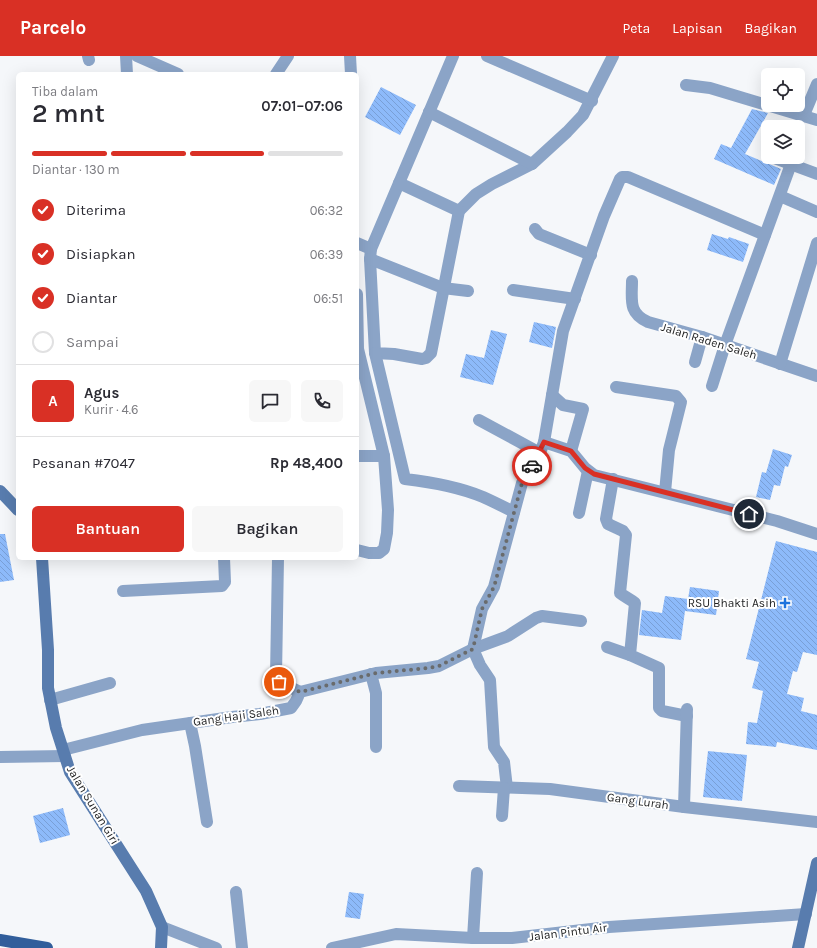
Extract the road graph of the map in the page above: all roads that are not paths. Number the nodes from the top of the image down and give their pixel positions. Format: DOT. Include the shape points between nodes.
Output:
graph roads {
  1 [pos="126,56"];
  2 [pos="137,56"];
  3 [pos="288,56"];
  4 [pos="350,56"];
  5 [pos="453,56"];
  6 [pos="487,56"];
  7 [pos="614,56"];
  8 [pos="127,72"];
  9 [pos="173,72"];
  10 [pos="277,72"];
  11 [pos="351,72"];
  12 [pos="817,84"];
  13 [pos="686,85"];
  14 [pos="592,101"];
  15 [pos="429,112"];
  16 [pos="804,116"];
  17 [pos="817,120"];
  18 [pos="532,164"];
  19 [pos="791,164"];
  20 [pos="817,174"];
  21 [pos="399,183"];
  22 [pos="780,196"];
  23 [pos="459,211"];
  24 [pos="817,212"];
  25 [pos="534,229"];
  26 [pos="766,235"];
  27 [pos="817,243"];
  28 [pos="359,245"];
  29 [pos="370,254"];
  30 [pos="591,255"];
  31 [pos="632,281"];
  32 [pos="443,288"];
  33 [pos="513,290"];
  34 [pos="468,291"];
  35 [pos="575,299"];
  36 [pos="702,337"];
  37 [pos="725,345"];
  38 [pos="375,353"];
  39 [pos="359,358"];
  40 [pos="695,362"];
  41 [pos="780,364"];
  42 [pos="817,376"];
  43 [pos="712,386"];
  44 [pos="616,387"];
  45 [pos="363,392"];
  46 [pos="552,395"];
  47 [pos="479,420"];
  48 [pos="542,448"];
  49 [pos="571,451"];
  50 [pos="359,456"];
  51 [pos="384,456"];
  52 [pos="588,471"];
  53 [pos="613,479"];
  54 [pos="0,490"];
  55 [pos="665,492"];
  56 [pos="16,507"];
  57 [pos="514,512"];
  58 [pos="579,513"];
  59 [pos="817,534"];
  60 [pos="359,551"];
  61 [pos="42,560"];
  62 [pos="224,560"];
  63 [pos="278,560"];
  64 [pos="123,591"];
  65 [pos="581,621"];
  66 [pos="607,647"];
  67 [pos="473,649"];
  68 [pos="630,654"];
  69 [pos="371,674"];
  70 [pos="110,683"];
  71 [pos="300,692"];
  72 [pos="50,700"];
  73 [pos="190,723"];
  74 [pos="376,747"];
  75 [pos="64,753"];
  76 [pos="0,757"];
  77 [pos="459,786"];
  78 [pos="506,788"];
  79 [pos="684,807"];
  80 [pos="502,816"];
  81 [pos="207,822"];
  82 [pos="817,822"];
  83 [pos="817,863"];
  84 [pos="477,873"];
  85 [pos="236,892"];
  86 [pos="806,914"];
  87 [pos="162,927"];
  88 [pos="473,938"];
  89 [pos="0,940"];
  90 [pos="512,943"];
  91 [pos="19,946"];
  92 [pos="47,948"];
  93 [pos="161,948"];
  94 [pos="216,948"];
  95 [pos="242,948"];
  96 [pos="332,948"];
  97 [pos="798,948"];
  1 -- 8 [label="street"];
  2 -- 9 [label="street"];
  3 -- 10 [label="street"];
  4 -- 11 [label="street"];
  5 -- 15 [label="street"];
  6 -- 14 [label="street"];
  7 -- 14 [label="street"];
  12 -- 16 [label="street"];
  13 -- 16 [label="street" via="710,88"];
  14 -- 18 [label="street" via="584,115"];
  15 -- 18 [label="street"];
  15 -- 21 [label="street"];
  16 -- 17 [label="street"];
  18 -- 23 [label="street" via="476,194"];
  19 -- 20 [label="street"];
  19 -- 22 [label="street"];
  21 -- 23 [label="street"];
  21 -- 29 [label="street"];
  22 -- 24 [label="street"];
  22 -- 26 [label="street"];
  23 -- 32 [label="street"];
  25 -- 30 [label="street" via="539,234"];
  26 -- 30 [label="street" via="628,176 622,176 604,216"];
  26 -- 37 [label="street"];
  27 -- 41 [label="street"];
  28 -- 29 [label="street"];
  29 -- 32 [label="street"];
  29 -- 38 [label="street"];
  30 -- 35 [label="street"];
  31 -- 36 [label="street, Jalan Raden Saleh" via="632,304 640,319"];
  32 -- 34 [label="street"];
  32 -- 38 [label="street" via="432,353 422,360"];
  33 -- 35 [label="street"];
  35 -- 46 [label="street" via="563,331"];
  36 -- 37 [label="street, Jalan Raden Saleh"];
  36 -- 40 [label="street"];
  37 -- 41 [label="street, Jalan Raden Saleh"];
  37 -- 43 [label="street"];
  38 -- 57 [label="street" via="405,479 456,489 482,497"];
  39 -- 45 [label="street"];
  41 -- 42 [label="street, Jalan Raden Saleh"];
  44 -- 55 [label="street" via="679,398 669,450"];
  45 -- 51 [label="street"];
  46 -- 48 [label="street"];
  46 -- 49 [label="street" via="564,405 583,409"];
  47 -- 48 [label="street"];
  48 -- 49 [label="street"];
  48 -- 57 [label="street" via="522,483"];
  49 -- 52 [label="street"];
  50 -- 51 [label="street"];
  51 -- 60 [label="street" via="388,510 384,549 379,554"];
  52 -- 53 [label="street"];
  52 -- 58 [label="street"];
  53 -- 55 [label="street"];
  53 -- 68 [label="street" via="606,519 608,524 626,535 620,593 635,603"];
  54 -- 56 [label="street"];
  55 -- 59 [label="street"];
  57 -- 67 [label="street" via="494,587 482,609"];
  61 -- 72 [label="street, Jalan Sunan Giri"];
  62 -- 64 [label="street" via="225,582 222,586"];
  63 -- 71 [label="street" via="276,676 279,682"];
  65 -- 67 [label="street" via="542,616 508,636"];
  66 -- 68 [label="street"];
  67 -- 69 [label="street" via="439,666"];
  67 -- 78 [label="street" via="490,680 494,748 504,762"];
  68 -- 79 [label="street" via="659,668 662,711 687,713"];
  69 -- 71 [label="street"];
  69 -- 74 [label="street" via="376,693"];
  70 -- 72 [label="street"];
  71 -- 73 [label="street, Gang Haji Saleh" via="291,708"];
  72 -- 75 [label="street, Jalan Sunan Giri"];
  73 -- 75 [label="street, Gang Haji Saleh" via="142,730"];
  73 -- 81 [label="street"];
  75 -- 76 [label="street, Gang Haji Saleh"];
  75 -- 87 [label="street, Jalan Sunan Giri" via="70,772 146,891"];
  77 -- 78 [label="street, Gang Lurah"];
  78 -- 79 [label="street, Gang Lurah" via="550,788"];
  78 -- 80 [label="street"];
  79 -- 82 [label="street, Gang Lurah"];
  83 -- 86 [label="street"];
  84 -- 88 [label="street"];
  85 -- 95 [label="street"];
  86 -- 90 [label="street, Jalan Pintu Air" via="609,927"];
  86 -- 97 [label="street"];
  87 -- 93 [label="street, Jalan Sunan Giri"];
  87 -- 94 [label="street"];
  88 -- 90 [label="street, Jalan Pintu Air"];
  88 -- 96 [label="street, Jalan Pintu Air" via="396,934"];
  89 -- 91 [label="main road"];
  91 -- 92 [label="main road"];
}
